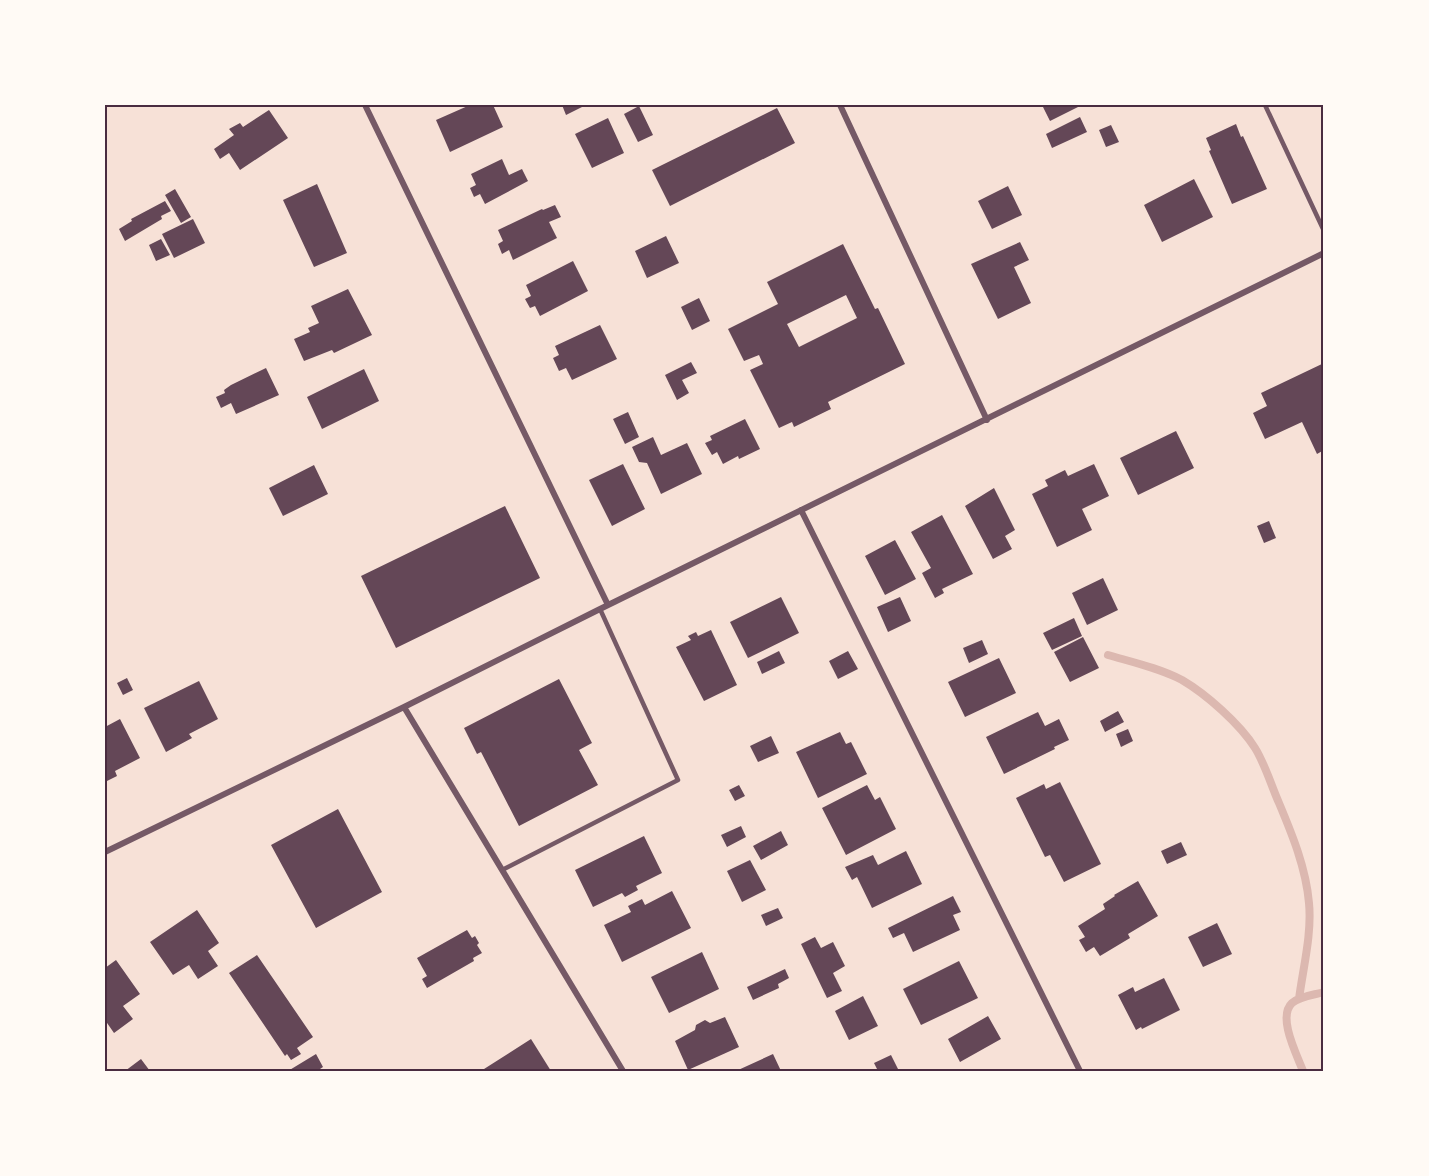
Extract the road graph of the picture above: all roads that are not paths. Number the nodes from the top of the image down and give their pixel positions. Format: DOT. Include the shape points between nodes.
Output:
graph roads {
  1 [pos="365,105"];
  2 [pos="840,105"];
  3 [pos="1265,105"];
  4 [pos="1324,231"];
  5 [pos="1324,253"];
  6 [pos="987,420"];
  7 [pos="801,510"];
  8 [pos="608,605"];
  9 [pos="600,609"];
  10 [pos="404,708"];
  11 [pos="105,852"];
  12 [pos="502,870"];
  13 [pos="623,1071"];
  14 [pos="1080,1071"];
  1 -- 8 [label="street"];
  2 -- 6 [label="street"];
  3 -- 4 [label="lane"];
  5 -- 6 [label="street"];
  6 -- 7 [label="street"];
  7 -- 8 [label="street"];
  7 -- 14 [label="street"];
  8 -- 9 [label="street"];
  9 -- 10 [label="street"];
  9 -- 12 [label="lane" via="678,780"];
  10 -- 11 [label="street"];
  10 -- 12 [label="street"];
  12 -- 13 [label="street"];
}
